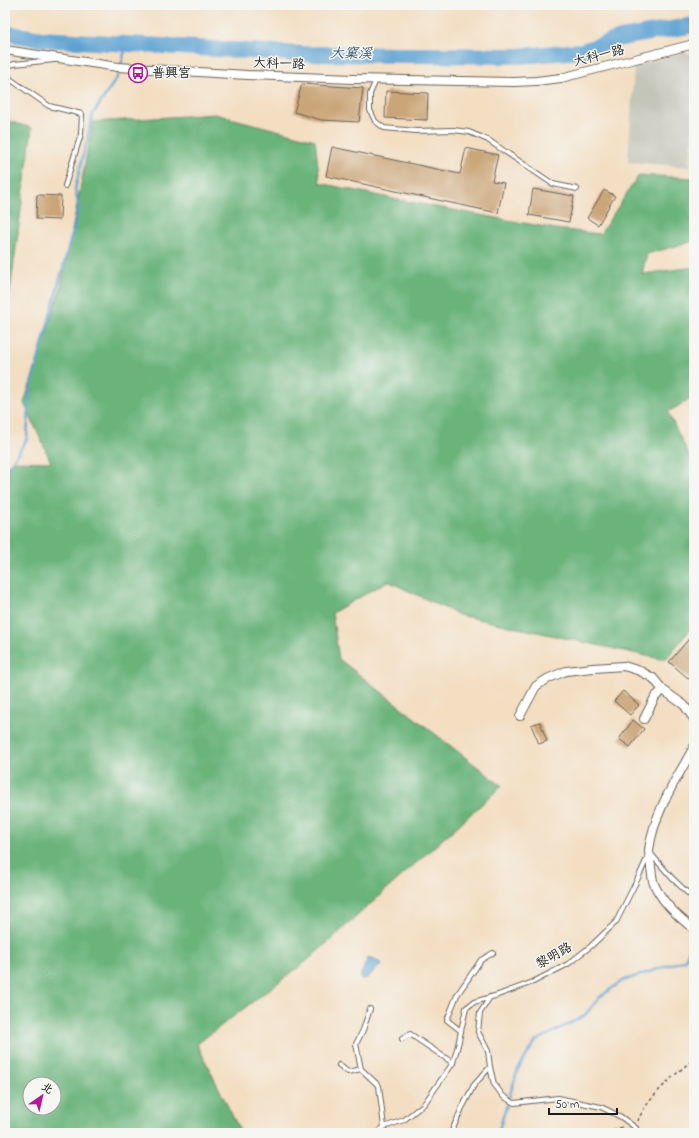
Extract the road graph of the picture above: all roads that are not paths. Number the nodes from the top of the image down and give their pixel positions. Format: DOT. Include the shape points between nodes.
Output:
graph roads {
  1 [pos="694,44"];
  2 [pos="5,50"];
  3 [pos="65,60"];
  4 [pos="376,79"];
  5 [pos="65,186"];
  6 [pos="577,189"];
  7 [pos="664,690"];
  8 [pos="520,716"];
  9 [pos="644,719"];
  10 [pos="694,719"];
  11 [pos="694,747"];
  12 [pos="649,852"];
  13 [pos="694,898"];
  14 [pos="694,929"];
  15 [pos="493,953"];
  16 [pos="490,997"];
  17 [pos="370,1009"];
  18 [pos="461,1031"];
  19 [pos="402,1039"];
  20 [pos="453,1064"];
  21 [pos="339,1065"];
  22 [pos="490,1067"];
  23 [pos="361,1069"];
  24 [pos="384,1127"];
  25 [pos="636,1128"];
  26 [pos="377,1133"];
  27 [pos="451,1133"];
  1 -- 4 [label="street, 大科一路" via="561,78 536,81"];
  2 -- 3 [label="street, 大科一路"];
  3 -- 4 [label="street, 大科一路" via="126,68"];
  3 -- 5 [label="lane" via="14,64 7,72 10,79 49,106 82,114 81,134"];
  4 -- 6 [label="lane" via="370,94 370,110 375,122 384,128 469,132 488,140 553,184"];
  7 -- 8 [label="street" via="653,678 624,666 566,671 536,686"];
  7 -- 9 [label="street" via="655,697"];
  7 -- 10 [label="street" via="684,705"];
  11 -- 12 [label="street, 黎明路" via="664,800 654,826"];
  12 -- 13 [label="lane"];
  12 -- 14 [label="street" via="653,882 659,893 677,916"];
  12 -- 16 [label="lane, 黎明路" via="616,922 591,946 568,964 533,982"];
  15 -- 18 [label="lane" via="481,960 452,1006 447,1020"];
  16 -- 18 [label="lane, 黎明路" via="474,1002 466,1008"];
  16 -- 22 [label="lane" via="480,1013 478,1032 488,1051"];
  17 -- 23 [label="lane" via="356,1044"];
  18 -- 20 [label="lane, 黎明路"];
  19 -- 20 [label="lane" via="410,1034"];
  20 -- 24 [label="lane, 黎明路" via="424,1104 404,1120"];
  21 -- 23 [label="lane" via="348,1072"];
  22 -- 25 [label="lane" via="494,1084 503,1096 514,1103 558,1098 594,1105"];
  22 -- 27 [label="lane" via="474,1085"];
  23 -- 24 [label="lane" via="379,1086"];
  24 -- 26 [label="lane, 黎明路"];
}
